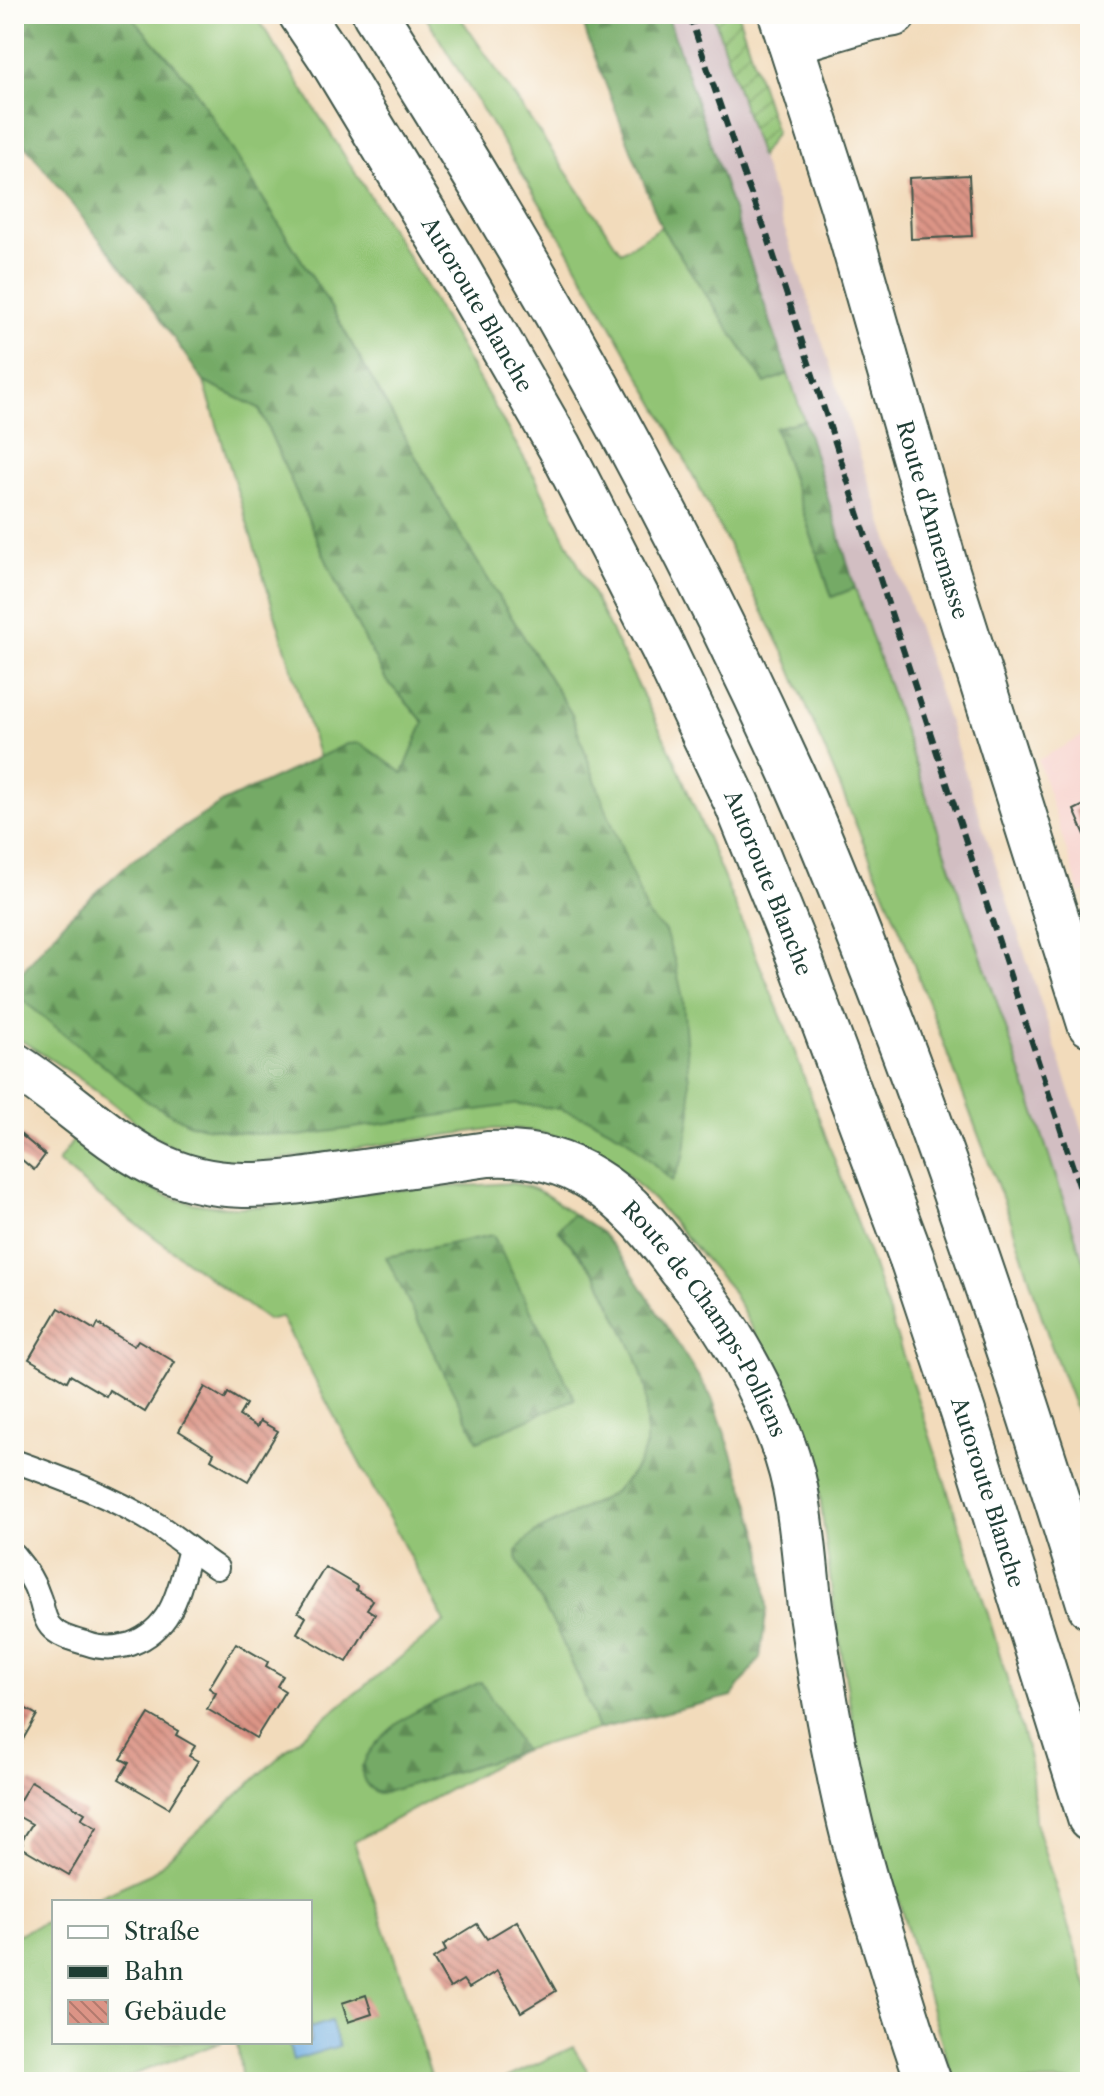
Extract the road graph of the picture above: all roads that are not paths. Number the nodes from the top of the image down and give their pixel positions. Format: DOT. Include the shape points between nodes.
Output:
graph roads {
  1 [pos="301,14"];
  2 [pos="375,14"];
  3 [pos="894,14"];
  4 [pos="786,28"];
  5 [pos="1090,1024"];
  6 [pos="14,1065"];
  7 [pos="14,1461"];
  8 [pos="190,1549"];
  9 [pos="14,1555"];
  10 [pos="217,1568"];
  11 [pos="1090,1606"];
  12 [pos="1090,1818"];
  13 [pos="929,2082"];
  1 -- 12 [label="main road, Autoroute Blanche" via="560,447 737,804 913,1262"];
  2 -- 11 [label="main road" via="511,233 614,415 791,772 945,1163"];
  3 -- 4 [label="main road"];
  4 -- 5 [label="main road, Route d'Annemasse" via="945,565"];
  6 -- 13 [label="main road, Route de Champs-Polliens" via="126,1147 154,1164 206,1183 275,1185 514,1153 555,1162 591,1178 635,1212 722,1323 758,1388 786,1456 847,1812"];
  7 -- 8 [label="lane" via="134,1512"];
  8 -- 9 [label="lane" via="175,1601 161,1625 135,1642 106,1647 51,1628 32,1580"];
  8 -- 10 [label="lane"];
}
